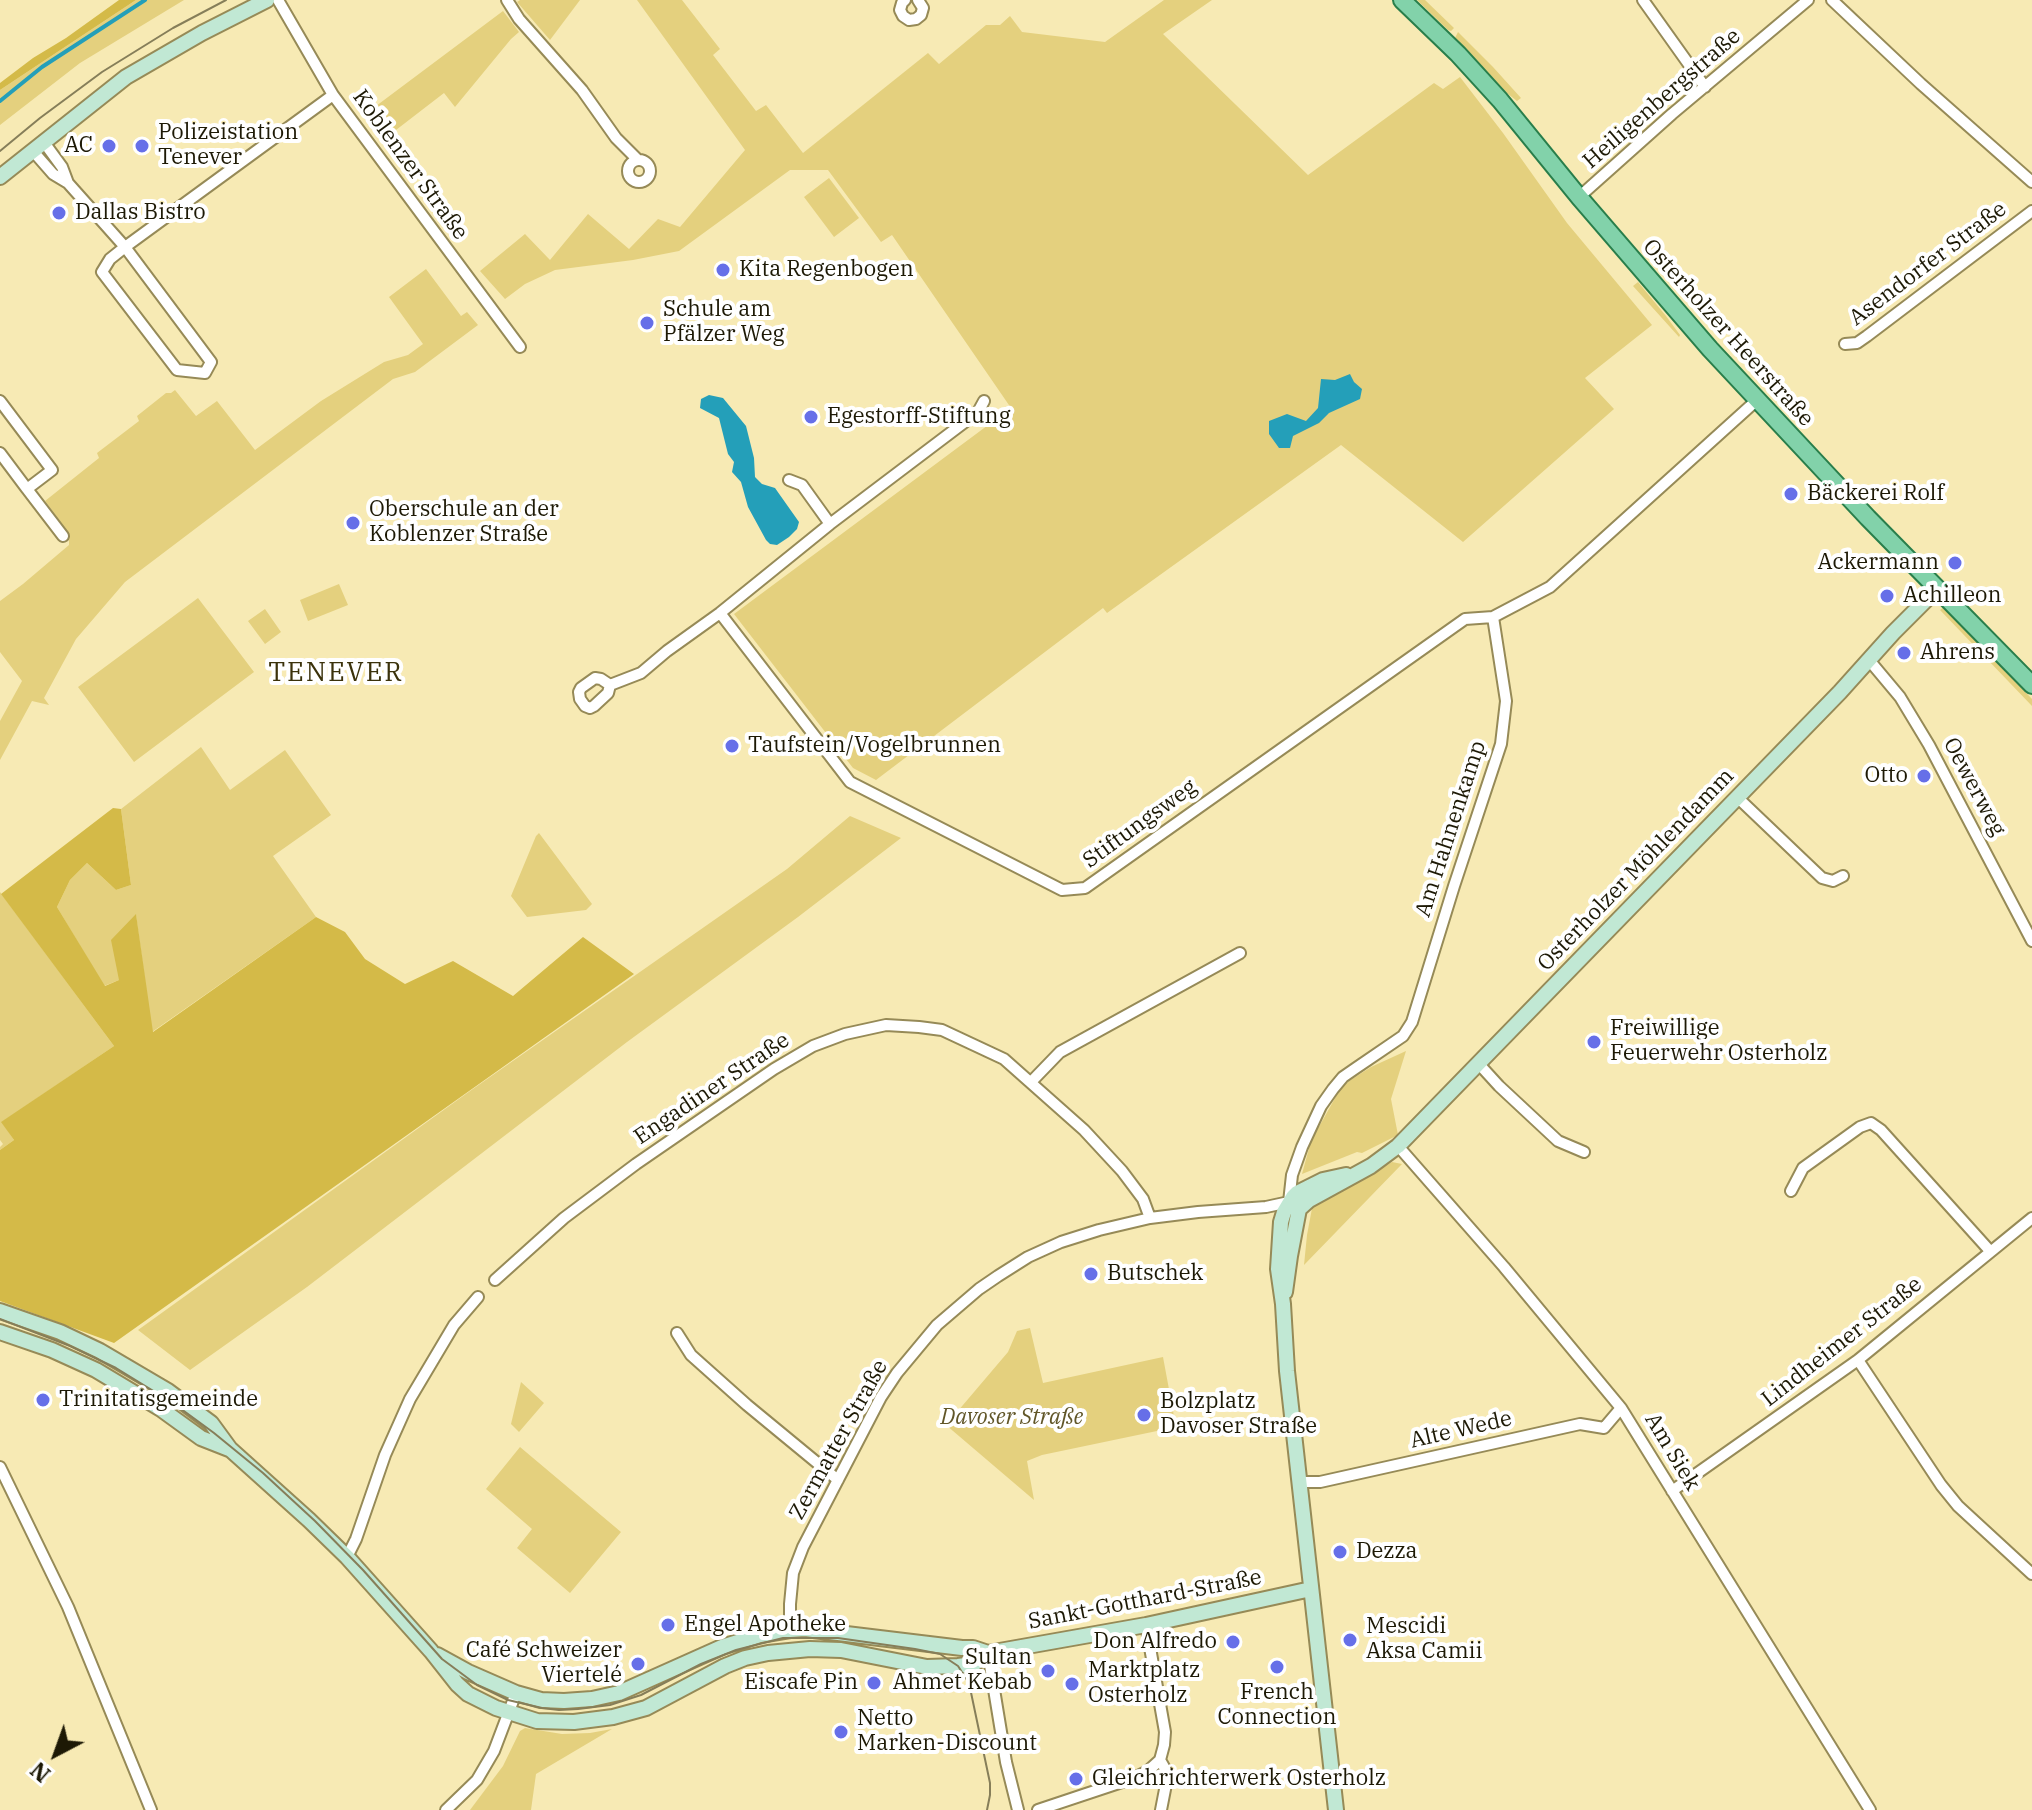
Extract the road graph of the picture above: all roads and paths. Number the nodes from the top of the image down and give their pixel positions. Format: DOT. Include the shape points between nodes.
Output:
graph roads {
  1 [pos="267,0"];
  2 [pos="278,0"];
  3 [pos="507,0"];
  4 [pos="905,0"];
  5 [pos="918,0"];
  6 [pos="1402,0"];
  7 [pos="1643,0"];
  8 [pos="1808,0"];
  9 [pos="1832,0"];
  10 [pos="1705,87"];
  11 [pos="333,95"];
  12 [pos="37,146"];
  13 [pos="637,159"];
  14 [pos="0,177"];
  15 [pos="2032,182"];
  16 [pos="1579,197"];
  17 [pos="2032,211"];
  18 [pos="125,247"];
  19 [pos="1845,344"];
  20 [pos="520,347"];
  21 [pos="1757,400"];
  22 [pos="0,401"];
  23 [pos="984,401"];
  24 [pos="0,453"];
  25 [pos="789,480"];
  26 [pos="27,489"];
  27 [pos="830,524"];
  28 [pos="63,536"];
  29 [pos="1937,589"];
  30 [pos="720,613"];
  31 [pos="1493,617"];
  32 [pos="1869,660"];
  33 [pos="610,685"];
  34 [pos="2032,685"];
  35 [pos="1737,797"];
  36 [pos="1843,876"];
  37 [pos="2032,941"];
  38 [pos="1240,953"];
  39 [pos="1478,1063"];
  40 [pos="1031,1082"];
  41 [pos="1398,1146"];
  42 [pos="1584,1152"];
  43 [pos="1791,1191"];
  44 [pos="1294,1206"];
  45 [pos="1150,1218"];
  46 [pos="2032,1218"];
  47 [pos="1990,1251"];
  48 [pos="495,1280"];
  49 [pos="478,1297"];
  50 [pos="0,1311"];
  51 [pos="0,1332"];
  52 [pos="677,1333"];
  53 [pos="1858,1360"];
  54 [pos="1621,1408"];
  55 [pos="230,1449"];
  56 [pos="0,1467"];
  57 [pos="838,1480"];
  58 [pos="1300,1482"];
  59 [pos="1672,1491"];
  60 [pos="347,1557"];
  61 [pos="2032,1574"];
  62 [pos="1311,1589"];
  63 [pos="1146,1625"];
  64 [pos="790,1630"];
  65 [pos="925,1643"];
  66 [pos="431,1651"];
  67 [pos="988,1653"];
  68 [pos="918,1665"];
  69 [pos="516,1693"];
  70 [pos="509,1713"];
  71 [pos="1160,1760"];
  72 [pos="151,1810"];
  73 [pos="446,1810"];
  74 [pos="1018,1810"];
  75 [pos="1038,1810"];
  76 [pos="1161,1810"];
  77 [pos="1336,1810"];
  78 [pos="1870,1810"];
  1 -- 12 [label="street" via="126,77"];
  2 -- 11 [label="street, Koblenzer Straße"];
  3 -- 13 [label="street"];
  4 -- 5 [label="street" via="900,10 909,20 921,15"];
  6 -- 16 [label="main road, Osterholzer Heerstraße" via="1500,100"];
  7 -- 10 [label="street"];
  8 -- 10 [label="street, Heiligenbergstraße"];
  9 -- 15 [label="street"];
  10 -- 16 [label="street, Heiligenbergstraße"];
  11 -- 18 [label="street"];
  11 -- 20 [label="street, Koblenzer Straße"];
  12 -- 14 [label="street"];
  12 -- 18 [label="street" via="53,174 68,183"];
  16 -- 21 [label="main road, Osterholzer Heerstraße"];
  17 -- 19 [label="street, Asendorfer Straße" via="1867,336"];
  18 -- 18 [label="street" via="102,272 177,370 205,373 211,362"];
  21 -- 29 [label="main road, Osterholzer Heerstraße"];
  21 -- 31 [label="street" via="1550,587"];
  22 -- 26 [label="street" via="52,470"];
  23 -- 27 [label="street" via="978,412"];
  24 -- 26 [label="street"];
  25 -- 27 [label="street" via="802,485"];
  26 -- 28 [label="street"];
  27 -- 30 [label="street"];
  29 -- 32 [label="street, Osterholzer Möhlendamm"];
  29 -- 34 [label="main road, Osterholzer Heerstraße"];
  30 -- 31 [label="street, Stiftungsweg" via="850,782 1062,890 1085,888 1465,619"];
  30 -- 33 [label="street" via="641,673"];
  31 -- 44 [label="street, Am Hahnenkamp" via="1506,701 1501,744 1412,1022 1403,1036 1343,1077 1321,1106 1292,1175"];
  32 -- 35 [label="street, Osterholzer Möhlendamm"];
  32 -- 37 [label="street, Oewerweg" via="1929,745"];
  35 -- 36 [label="street" via="1822,878 1833,881"];
  35 -- 39 [label="street, Osterholzer Möhlendamm"];
  38 -- 40 [label="street" via="1060,1052"];
  39 -- 41 [label="street, Osterholzer Möhlendamm"];
  39 -- 42 [label="street" via="1558,1141"];
  40 -- 45 [label="street, Engadiner Straße" via="1122,1171"];
  40 -- 48 [label="street, Engadiner Straße" via="1004,1059 942,1030 886,1025 836,1037 774,1069 636,1164 564,1218"];
  41 -- 44 [label="street, Osterholzer Möhlendamm" via="1359,1173 1335,1176 1297,1193"];
  41 -- 54 [label="street, Am Siek"];
  43 -- 47 [label="street" via="1803,1168 1871,1123"];
  44 -- 45 [label="street, Zermatter Straße"];
  44 -- 58 [label="street" via="1281,1222 1278,1269"];
  45 -- 57 [label="street, Zermatter Straße" via="1061,1242 979,1289 937,1325 897,1373"];
  46 -- 47 [label="street, Lindheimer Straße"];
  47 -- 53 [label="street, Lindheimer Straße"];
  49 -- 60 [label="street" via="454,1325 410,1399"];
  50 -- 55 [label="street, Sankt-Gotthard-Straße" via="100,1351 168,1391 211,1423"];
  51 -- 55 [label="street, Sankt-Gotthard-Straße" via="96,1370 201,1438"];
  52 -- 57 [label="street" via="691,1355"];
  53 -- 59 [label="street, Lindheimer Straße"];
  53 -- 61 [label="street" via="1958,1506"];
  54 -- 58 [label="street, Alte Wede" via="1604,1428 1580,1424 1320,1482"];
  54 -- 59 [label="street, Am Siek"];
  55 -- 60 [label="street, Sankt-Gotthard-Straße"];
  56 -- 72 [label="street" via="68,1607"];
  57 -- 64 [label="street, Zermatter Straße" via="793,1573"];
  58 -- 62 [label="street"];
  59 -- 78 [label="street, Am Siek"];
  60 -- 66 [label="street, Sankt-Gotthard-Straße"];
  62 -- 63 [label="street, Sankt-Gotthard-Straße"];
  62 -- 77 [label="street"];
  63 -- 67 [label="street, Sankt-Gotthard-Straße"];
  63 -- 71 [label="street" via="1165,1732"];
  64 -- 65 [label="street, Sankt-Gotthard-Straße"];
  64 -- 69 [label="street, Sankt-Gotthard-Straße" via="722,1647 619,1693 564,1701"];
  65 -- 67 [label="street, Sankt-Gotthard-Straße"];
  65 -- 68 [label="street"];
  66 -- 69 [label="street, Sankt-Gotthard-Straße"];
  66 -- 70 [label="street, Sankt-Gotthard-Straße" via="468,1694"];
  67 -- 68 [label="street, Sankt-Gotthard-Straße" via="974,1664"];
  67 -- 74 [label="street"];
  68 -- 70 [label="street, Sankt-Gotthard-Straße" via="841,1650 768,1653 725,1666 654,1704 613,1717 537,1721"];
  69 -- 70 [label="street"];
  70 -- 73 [label="street" via="477,1780"];
  71 -- 75 [label="street" via="1134,1778"];
  71 -- 76 [label="street" via="1168,1774"];
}
